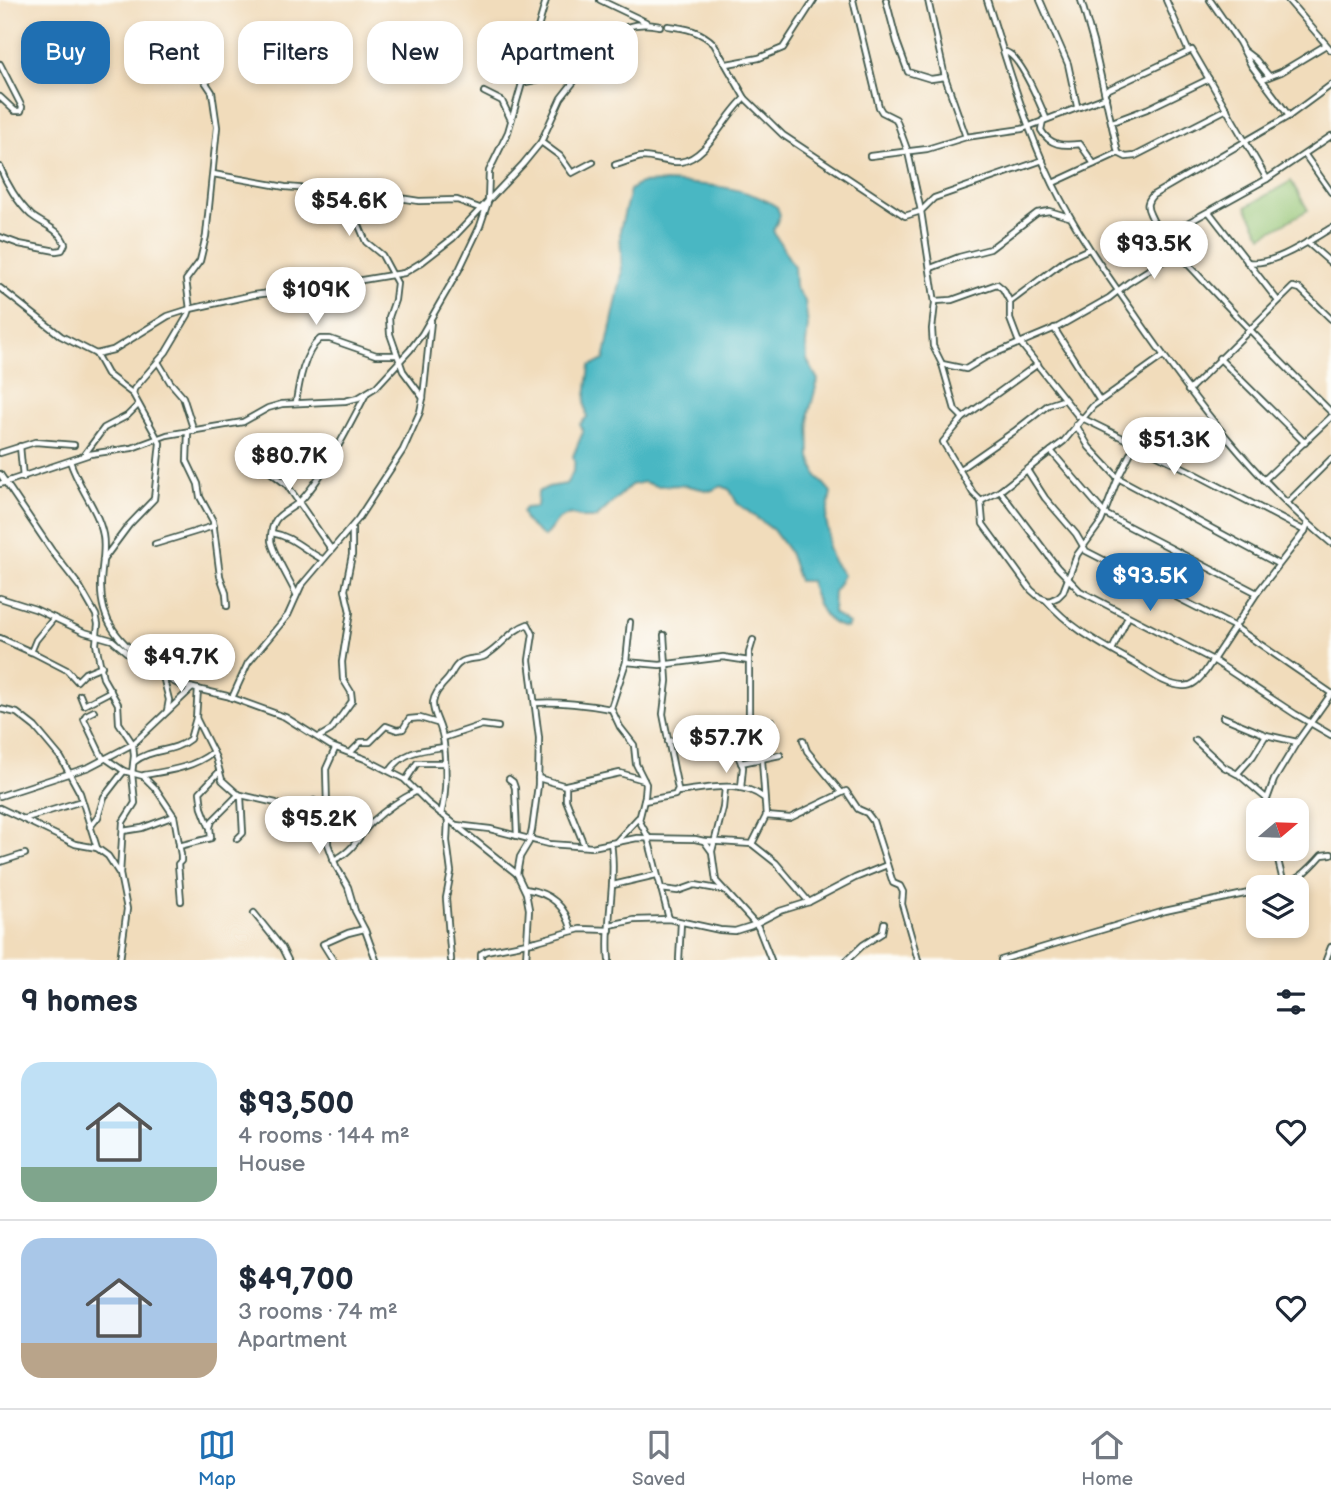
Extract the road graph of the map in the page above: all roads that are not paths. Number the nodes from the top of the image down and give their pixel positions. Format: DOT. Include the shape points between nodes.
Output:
graph roads {
  1 [pos="546,0"];
  2 [pos="600,0"];
  3 [pos="814,0"];
  4 [pos="853,0"];
  5 [pos="886,0"];
  6 [pos="928,0"];
  7 [pos="987,0"];
  8 [pos="1041,0"];
  9 [pos="1081,0"];
  10 [pos="1166,0"];
  11 [pos="1210,0"];
  12 [pos="1288,0"];
  13 [pos="540,21"];
  14 [pos="648,23"];
  15 [pos="638,24"];
  16 [pos="660,26"];
  17 [pos="668,26"];
  18 [pos="1326,45"];
  19 [pos="1188,50"];
  20 [pos="1242,50"];
  21 [pos="1331,50"];
  22 [pos="1005,51"];
  23 [pos="0,64"];
  24 [pos="727,64"];
  25 [pos="1269,76"];
  26 [pos="945,77"];
  27 [pos="1209,79"];
  28 [pos="1263,79"];
  29 [pos="207,84"];
  30 [pos="521,84"];
  31 [pos="572,84"];
  32 [pos="1331,85"];
  33 [pos="1105,90"];
  34 [pos="484,92"];
  35 [pos="0,96"];
  36 [pos="1106,97"];
  37 [pos="745,98"];
  38 [pos="1077,106"];
  39 [pos="1227,109"];
  40 [pos="1289,116"];
  41 [pos="1045,119"];
  42 [pos="512,120"];
  43 [pos="1112,122"];
  44 [pos="1030,126"];
  45 [pos="1331,136"];
  46 [pos="966,137"];
  47 [pos="1247,141"];
  48 [pos="541,142"];
  49 [pos="908,152"];
  50 [pos="1118,153"];
  51 [pos="1305,155"];
  52 [pos="870,156"];
  53 [pos="1043,160"];
  54 [pos="593,162"];
  55 [pos="1094,164"];
  56 [pos="615,165"];
  57 [pos="0,167"];
  58 [pos="213,174"];
  59 [pos="1267,179"];
  60 [pos="1053,183"];
  61 [pos="1331,192"];
  62 [pos="373,194"];
  63 [pos="488,202"];
  64 [pos="482,209"];
  65 [pos="921,211"];
  66 [pos="1209,212"];
  67 [pos="1070,217"];
  68 [pos="1331,228"];
  69 [pos="1164,236"];
  70 [pos="0,237"];
  71 [pos="1307,242"];
  72 [pos="1090,249"];
  73 [pos="1177,252"];
  74 [pos="1246,262"];
  75 [pos="1331,263"];
  76 [pos="930,268"];
  77 [pos="394,276"];
  78 [pos="0,288"];
  79 [pos="1118,291"];
  80 [pos="935,301"];
  81 [pos="1278,301"];
  82 [pos="1010,302"];
  83 [pos="190,309"];
  84 [pos="431,318"];
  85 [pos="1331,319"];
  86 [pos="1054,328"];
  87 [pos="1249,330"];
  88 [pos="1021,343"];
  89 [pos="96,354"];
  90 [pos="396,355"];
  91 [pos="1163,356"];
  92 [pos="1219,358"];
  93 [pos="158,362"];
  94 [pos="399,363"];
  95 [pos="942,364"];
  96 [pos="1038,364"];
  97 [pos="1188,391"];
  98 [pos="366,393"];
  99 [pos="133,394"];
  100 [pos="423,398"];
  101 [pos="1063,400"];
  102 [pos="1100,401"];
  103 [pos="296,402"];
  104 [pos="138,405"];
  105 [pos="1331,414"];
  106 [pos="962,418"];
  107 [pos="1082,418"];
  108 [pos="1076,425"];
  109 [pos="191,432"];
  110 [pos="158,438"];
  111 [pos="1305,443"];
  112 [pos="1135,444"];
  113 [pos="74,445"];
  114 [pos="20,446"];
  115 [pos="1051,451"];
  116 [pos="0,453"];
  117 [pos="83,456"];
  118 [pos="1331,459"];
  119 [pos="70,461"];
  120 [pos="264,467"];
  121 [pos="960,469"];
  122 [pos="1027,470"];
  123 [pos="0,474"];
  124 [pos="23,478"];
  125 [pos="1118,478"];
  126 [pos="1264,480"];
  127 [pos="8,483"];
  128 [pos="0,484"];
  129 [pos="1000,491"];
  130 [pos="981,501"];
  131 [pos="298,503"];
  132 [pos="1287,503"];
  133 [pos="1105,514"];
  134 [pos="1308,523"];
  135 [pos="214,526"];
  136 [pos="353,526"];
  137 [pos="1305,531"];
  138 [pos="272,533"];
  139 [pos="1330,539"];
  140 [pos="155,544"];
  141 [pos="1082,547"];
  142 [pos="331,550"];
  143 [pos="322,559"];
  144 [pos="103,560"];
  145 [pos="1278,565"];
  146 [pos="1069,580"];
  147 [pos="1257,593"];
  148 [pos="296,594"];
  149 [pos="0,598"];
  150 [pos="1046,600"];
  151 [pos="227,606"];
  152 [pos="1128,617"];
  153 [pos="54,618"];
  154 [pos="630,622"];
  155 [pos="1235,627"];
  156 [pos="664,635"];
  157 [pos="98,636"];
  158 [pos="0,638"];
  159 [pos="753,640"];
  160 [pos="1112,650"];
  161 [pos="32,652"];
  162 [pos="1213,660"];
  163 [pos="749,661"];
  164 [pos="626,662"];
  165 [pos="666,664"];
  166 [pos="102,666"];
  167 [pos="161,675"];
  168 [pos="195,689"];
  169 [pos="111,691"];
  170 [pos="1331,694"];
  171 [pos="80,695"];
  172 [pos="232,698"];
  173 [pos="535,703"];
  174 [pos="0,709"];
  175 [pos="612,710"];
  176 [pos="94,711"];
  177 [pos="167,712"];
  178 [pos="1223,717"];
  179 [pos="195,718"];
  180 [pos="771,721"];
  181 [pos="749,723"];
  182 [pos="1310,723"];
  183 [pos="438,724"];
  184 [pos="731,726"];
  185 [pos="498,727"];
  186 [pos="1266,735"];
  187 [pos="1331,735"];
  188 [pos="318,738"];
  189 [pos="443,738"];
  190 [pos="803,740"];
  191 [pos="1195,740"];
  192 [pos="668,742"];
  193 [pos="1297,742"];
  194 [pos="133,744"];
  195 [pos="444,747"];
  196 [pos="335,748"];
  197 [pos="213,752"];
  198 [pos="350,753"];
  199 [pos="780,755"];
  200 [pos="104,758"];
  201 [pos="762,760"];
  202 [pos="134,762"];
  203 [pos="444,763"];
  204 [pos="741,763"];
  205 [pos="124,771"];
  206 [pos="220,771"];
  207 [pos="390,771"];
  208 [pos="68,773"];
  209 [pos="132,774"];
  210 [pos="1238,774"];
  211 [pos="143,776"];
  212 [pos="538,778"];
  213 [pos="509,779"];
  214 [pos="406,780"];
  215 [pos="644,780"];
  216 [pos="566,786"];
  217 [pos="725,788"];
  218 [pos="741,788"];
  219 [pos="417,791"];
  220 [pos="677,792"];
  221 [pos="841,792"];
  222 [pos="239,795"];
  223 [pos="0,796"];
  224 [pos="764,798"];
  225 [pos="1266,798"];
  226 [pos="82,801"];
  227 [pos="314,801"];
  228 [pos="644,801"];
  229 [pos="0,808"];
  230 [pos="441,814"];
  231 [pos="766,816"];
  232 [pos="174,817"];
  233 [pos="639,817"];
  234 [pos="21,819"];
  235 [pos="448,819"];
  236 [pos="456,824"];
  237 [pos="90,827"];
  238 [pos="210,827"];
  239 [pos="122,831"];
  240 [pos="517,835"];
  241 [pos="648,838"];
  242 [pos="237,839"];
  243 [pos="530,839"];
  244 [pos="704,841"];
  245 [pos="714,842"];
  246 [pos="614,843"];
  247 [pos="752,844"];
  248 [pos="584,845"];
  249 [pos="179,846"];
  250 [pos="97,848"];
  251 [pos="712,852"];
  252 [pos="25,854"];
  253 [pos="1331,854"];
  254 [pos="333,860"];
  255 [pos="0,863"];
  256 [pos="887,866"];
  257 [pos="120,874"];
  258 [pos="517,875"];
  259 [pos="656,875"];
  260 [pos="1304,875"];
  261 [pos="613,885"];
  262 [pos="524,889"];
  263 [pos="661,889"];
  264 [pos="723,890"];
  265 [pos="1246,894"];
  266 [pos="181,901"];
  267 [pos="809,902"];
  268 [pos="254,913"];
  269 [pos="670,919"];
  270 [pos="681,922"];
  271 [pos="884,923"];
  272 [pos="755,924"];
  273 [pos="610,927"];
  274 [pos="364,929"];
  275 [pos="572,931"];
  276 [pos="526,944"];
  277 [pos="1331,947"];
  278 [pos="120,960"];
  279 [pos="288,960"];
  280 [pos="333,960"];
  281 [pos="376,960"];
  282 [pos="451,960"];
  283 [pos="481,960"];
  284 [pos="526,960"];
  285 [pos="609,960"];
  286 [pos="679,960"];
  287 [pos="771,960"];
  288 [pos="847,960"];
  289 [pos="918,960"];
  290 [pos="1001,960"];
  291 [pos="1326,960"];
  1 -- 13 [label="street"];
  2 -- 14 [label="street"];
  3 -- 24 [label="street" via="783,48"];
  4 -- 49 [label="street" via="879,107 896,119"];
  5 -- 26 [label="street" via="908,72 931,79"];
  6 -- 26 [label="street"];
  7 -- 22 [label="street"];
  8 -- 38 [label="street" via="1068,64"];
  9 -- 33 [label="street"];
  10 -- 19 [label="street"];
  11 -- 20 [label="street"];
  12 -- 18 [label="street"];
  14 -- 15 [label="street"];
  14 -- 16 [label="street"];
  17 -- 24 [label="street" via="702,34"];
  18 -- 21 [label="street"];
  18 -- 25 [label="street"];
  19 -- 27 [label="street" via="1195,53"];
  19 -- 33 [label="street"];
  20 -- 25 [label="street"];
  20 -- 28 [label="street"];
  22 -- 41 [label="street" via="1019,63"];
  22 -- 44 [label="street"];
  23 -- 35 [label="street" via="21,111"];
  24 -- 37 [label="street"];
  25 -- 28 [label="street"];
  26 -- 46 [label="street"];
  27 -- 39 [label="street"];
  27 -- 43 [label="street"];
  28 -- 40 [label="street"];
  29 -- 58 [label="street" via="216,112"];
  30 -- 42 [label="street"];
  31 -- 48 [label="street"];
  32 -- 40 [label="street"];
  33 -- 36 [label="street"];
  34 -- 42 [label="street" via="502,101"];
  36 -- 38 [label="street"];
  36 -- 43 [label="street"];
  37 -- 56 [label="street" via="700,153 689,159 674,162 640,157"];
  37 -- 65 [label="street" via="796,145 905,216"];
  38 -- 41 [label="street"];
  39 -- 47 [label="street"];
  39 -- 50 [label="street" via="1135,156"];
  40 -- 47 [label="street"];
  41 -- 44 [label="street"];
  41 -- 55 [label="street" via="1041,130 1047,139 1062,146 1080,144"];
  42 -- 63 [label="street" via="489,172"];
  43 -- 50 [label="street"];
  44 -- 46 [label="street"];
  44 -- 53 [label="street"];
  45 -- 51 [label="street"];
  46 -- 49 [label="street"];
  47 -- 59 [label="street"];
  47 -- 69 [label="street" via="1150,198 1149,212"];
  48 -- 54 [label="street" via="560,156 572,173"];
  48 -- 63 [label="street"];
  49 -- 52 [label="street"];
  49 -- 65 [label="street"];
  50 -- 55 [label="street"];
  51 -- 59 [label="street"];
  51 -- 61 [label="street"];
  53 -- 60 [label="street"];
  53 -- 65 [label="street" via="934,198"];
  55 -- 60 [label="street"];
  57 -- 70 [label="street" via="31,215 56,231 65,244 56,251"];
  58 -- 62 [label="street" via="277,186"];
  58 -- 83 [label="street" via="202,256 186,280"];
  59 -- 66 [label="street"];
  60 -- 67 [label="street"];
  62 -- 64 [label="street" via="419,201 457,200"];
  62 -- 77 [label="street" via="357,214 358,223 366,242"];
  63 -- 64 [label="street"];
  63 -- 84 [label="street"];
  64 -- 77 [label="street" via="439,250"];
  65 -- 76 [label="street"];
  66 -- 69 [label="street"];
  66 -- 74 [label="street"];
  67 -- 72 [label="street"];
  67 -- 76 [label="street" via="1037,213 990,249"];
  68 -- 71 [label="street"];
  69 -- 73 [label="street"];
  71 -- 74 [label="street" via="1262,263"];
  71 -- 75 [label="street"];
  72 -- 79 [label="street"];
  72 -- 82 [label="street" via="1068,259"];
  73 -- 79 [label="street"];
  73 -- 87 [label="street"];
  74 -- 81 [label="street"];
  76 -- 80 [label="street"];
  77 -- 83 [label="street" via="253,295"];
  77 -- 90 [label="street" via="397,288 389,322"];
  78 -- 89 [label="street" via="61,336"];
  79 -- 86 [label="street"];
  79 -- 91 [label="street"];
  80 -- 82 [label="street" via="953,300 997,284"];
  80 -- 95 [label="street" via="933,345"];
  81 -- 85 [label="street" via="1296,287"];
  81 -- 87 [label="street"];
  82 -- 88 [label="street" via="1012,326"];
  83 -- 89 [label="street" via="168,316 113,351"];
  83 -- 93 [label="street"];
  84 -- 94 [label="street"];
  84 -- 100 [label="street"];
  86 -- 88 [label="street"];
  86 -- 102 [label="street"];
  87 -- 92 [label="street"];
  87 -- 105 [label="street"];
  88 -- 95 [label="street" via="965,369"];
  88 -- 96 [label="street"];
  89 -- 99 [label="street" via="107,374"];
  90 -- 94 [label="street"];
  90 -- 103 [label="street" via="376,355 320,339 312,348"];
  91 -- 97 [label="street"];
  91 -- 102 [label="street"];
  92 -- 97 [label="street"];
  92 -- 111 [label="street"];
  93 -- 99 [label="street"];
  93 -- 109 [label="street" via="183,397"];
  94 -- 98 [label="street"];
  94 -- 100 [label="street"];
  95 -- 106 [label="street" via="953,406"];
  96 -- 101 [label="street"];
  96 -- 106 [label="street"];
  97 -- 126 [label="street"];
  98 -- 103 [label="street" via="336,402"];
  98 -- 131 [label="street"];
  99 -- 104 [label="street"];
  100 -- 136 [label="street" via="402,450"];
  101 -- 107 [label="street"];
  101 -- 121 [label="street" via="1046,406"];
  102 -- 107 [label="street"];
  103 -- 109 [label="street" via="271,407 243,422"];
  104 -- 110 [label="street"];
  104 -- 117 [label="street" via="104,428"];
  105 -- 111 [label="street"];
  106 -- 121 [label="street" via="943,442"];
  107 -- 108 [label="street"];
  107 -- 112 [label="street"];
  108 -- 115 [label="street"];
  108 -- 125 [label="street"];
  109 -- 110 [label="street"];
  109 -- 135 [label="street" via="188,465"];
  110 -- 117 [label="street" via="132,448"];
  110 -- 144 [label="street" via="155,499"];
  111 -- 126 [label="street"];
  112 -- 125 [label="street"];
  112 -- 137 [label="street"];
  113 -- 114 [label="street" via="37,442"];
  114 -- 116 [label="street"];
  114 -- 124 [label="street"];
  115 -- 122 [label="street"];
  115 -- 133 [label="street"];
  117 -- 119 [label="street"];
  118 -- 132 [label="street"];
  119 -- 124 [label="street"];
  119 -- 144 [label="street" via="102,531"];
  120 -- 131 [label="street" via="283,480"];
  121 -- 130 [label="street"];
  122 -- 129 [label="street"];
  122 -- 141 [label="street"];
  123 -- 127 [label="street"];
  124 -- 127 [label="street"];
  125 -- 133 [label="street"];
  125 -- 145 [label="street"];
  126 -- 132 [label="street"];
  127 -- 128 [label="street"];
  127 -- 157 [label="street" via="86,598 98,620"];
  129 -- 130 [label="street"];
  129 -- 146 [label="street"];
  130 -- 150 [label="street" via="984,526 1031,590"];
  131 -- 138 [label="street" via="278,516"];
  131 -- 142 [label="street"];
  132 -- 134 [label="street"];
  133 -- 141 [label="street"];
  133 -- 147 [label="street"];
  134 -- 137 [label="street"];
  134 -- 139 [label="street"];
  135 -- 140 [label="street"];
  135 -- 151 [label="street"];
  136 -- 142 [label="street"];
  136 -- 188 [label="street" via="345,590 350,612 342,662 352,701 331,730"];
  137 -- 145 [label="street"];
  138 -- 143 [label="street" via="289,537"];
  138 -- 148 [label="street" via="271,546"];
  141 -- 146 [label="street"];
  141 -- 155 [label="street"];
  142 -- 143 [label="street"];
  143 -- 148 [label="street"];
  144 -- 167 [label="street" via="101,593 108,625"];
  145 -- 147 [label="street"];
  146 -- 150 [label="street" via="1058,597"];
  146 -- 152 [label="street"];
  147 -- 155 [label="street"];
  148 -- 172 [label="street" via="288,615 248,663"];
  149 -- 153 [label="street"];
  150 -- 160 [label="street" via="1074,627"];
  152 -- 160 [label="street"];
  152 -- 162 [label="street"];
  153 -- 157 [label="street"];
  153 -- 161 [label="street"];
  154 -- 164 [label="street"];
  155 -- 162 [label="street"];
  155 -- 170 [label="street"];
  156 -- 165 [label="street"];
  157 -- 166 [label="street"];
  157 -- 167 [label="street" via="115,642"];
  158 -- 161 [label="street"];
  159 -- 163 [label="street"];
  160 -- 162 [label="street" via="1161,680 1185,686 1197,682"];
  161 -- 166 [label="street" via="67,670 77,681"];
  162 -- 182 [label="street"];
  163 -- 165 [label="street" via="723,657"];
  163 -- 181 [label="street"];
  164 -- 165 [label="street"];
  164 -- 175 [label="street"];
  165 -- 192 [label="street" via="663,714"];
  166 -- 169 [label="street"];
  167 -- 168 [label="street"];
  167 -- 177 [label="street" via="169,700"];
  168 -- 172 [label="street"];
  168 -- 177 [label="street"];
  168 -- 179 [label="street"];
  169 -- 171 [label="street" via="84,705"];
  169 -- 194 [label="street" via="118,704 118,719"];
  170 -- 182 [label="street"];
  172 -- 188 [label="street" via="285,717"];
  173 -- 175 [label="street" via="553,701"];
  173 -- 183 [label="street" via="529,660 533,634 528,624 512,631 486,656 456,666 435,692"];
  173 -- 212 [label="street"];
  174 -- 208 [label="street" via="17,713 35,727"];
  175 -- 215 [label="street" via="634,745"];
  176 -- 200 [label="street" via="85,716 85,723"];
  177 -- 194 [label="street"];
  178 -- 186 [label="street"];
  179 -- 197 [label="street"];
  179 -- 202 [label="street" via="186,742 145,754"];
  180 -- 181 [label="street"];
  181 -- 184 [label="street"];
  182 -- 187 [label="street"];
  182 -- 193 [label="street"];
  183 -- 189 [label="street"];
  183 -- 198 [label="street" via="415,718 403,729 386,726 370,743 361,742"];
  184 -- 192 [label="street"];
  184 -- 204 [label="street"];
  185 -- 189 [label="street" via="482,725"];
  186 -- 193 [label="street"];
  186 -- 210 [label="street"];
  188 -- 196 [label="street"];
  189 -- 195 [label="street"];
  190 -- 221 [label="street"];
  191 -- 210 [label="street"];
  192 -- 220 [label="street"];
  193 -- 225 [label="street"];
  194 -- 200 [label="street"];
  194 -- 202 [label="street"];
  195 -- 203 [label="street"];
  195 -- 207 [label="street" via="409,753"];
  196 -- 198 [label="street"];
  196 -- 254 [label="street" via="325,784"];
  197 -- 206 [label="street"];
  197 -- 211 [label="street" via="184,767"];
  198 -- 207 [label="street"];
  199 -- 201 [label="street"];
  200 -- 205 [label="street"];
  200 -- 208 [label="street"];
  201 -- 204 [label="street"];
  201 -- 224 [label="street"];
  202 -- 209 [label="street"];
  203 -- 214 [label="street" via="417,763"];
  203 -- 230 [label="street"];
  204 -- 218 [label="street"];
  205 -- 209 [label="street"];
  205 -- 237 [label="street" via="104,797"];
  206 -- 222 [label="street" via="225,783"];
  206 -- 238 [label="street" via="200,792"];
  207 -- 214 [label="street"];
  208 -- 223 [label="street"];
  208 -- 226 [label="street"];
  209 -- 211 [label="street"];
  209 -- 239 [label="street" via="135,803 124,818"];
  210 -- 225 [label="street"];
  211 -- 232 [label="street"];
  212 -- 216 [label="street"];
  212 -- 243 [label="street"];
  213 -- 240 [label="street" via="515,788"];
  214 -- 219 [label="street"];
  215 -- 216 [label="street" via="620,773"];
  215 -- 228 [label="street"];
  216 -- 248 [label="street" via="565,800"];
  217 -- 218 [label="street"];
  217 -- 220 [label="street"];
  217 -- 245 [label="street"];
  218 -- 224 [label="street"];
  219 -- 230 [label="street"];
  219 -- 254 [label="street" via="385,811 352,848"];
  220 -- 228 [label="street"];
  221 -- 231 [label="street" via="789,818"];
  221 -- 256 [label="street" via="846,791 858,810 871,817"];
  222 -- 227 [label="street" via="276,803 301,815"];
  222 -- 238 [label="street"];
  222 -- 242 [label="street" via="243,833"];
  224 -- 231 [label="street"];
  226 -- 234 [label="street"];
  226 -- 237 [label="street"];
  228 -- 233 [label="street"];
  229 -- 234 [label="street"];
  230 -- 235 [label="street"];
  231 -- 247 [label="street"];
  232 -- 239 [label="street"];
  232 -- 249 [label="street"];
  233 -- 241 [label="street"];
  233 -- 246 [label="street"];
  234 -- 250 [label="street" via="75,844"];
  235 -- 236 [label="street"];
  235 -- 282 [label="street" via="451,872 446,898"];
  236 -- 240 [label="street"];
  236 -- 258 [label="street"];
  237 -- 250 [label="street"];
  238 -- 249 [label="street" via="209,840"];
  239 -- 257 [label="street"];
  240 -- 243 [label="street"];
  241 -- 244 [label="street"];
  241 -- 246 [label="street"];
  241 -- 259 [label="street"];
  243 -- 248 [label="street"];
  243 -- 258 [label="street"];
  244 -- 245 [label="street"];
  244 -- 251 [label="street"];
  245 -- 247 [label="street"];
  245 -- 251 [label="street"];
  246 -- 248 [label="street"];
  246 -- 261 [label="street"];
  247 -- 267 [label="street" via="776,863"];
  249 -- 266 [label="street"];
  250 -- 257 [label="street"];
  251 -- 264 [label="street" via="715,876"];
  252 -- 255 [label="street"];
  253 -- 260 [label="street" via="1322,855"];
  254 -- 274 [label="street"];
  256 -- 267 [label="street"];
  256 -- 289 [label="street" via="893,884 903,890 902,904"];
  257 -- 278 [label="street" via="127,909"];
  258 -- 262 [label="street"];
  259 -- 261 [label="street"];
  259 -- 263 [label="street"];
  261 -- 273 [label="street"];
  262 -- 275 [label="street" via="557,901"];
  262 -- 276 [label="street" via="529,909"];
  263 -- 264 [label="street" via="678,891 695,885"];
  263 -- 269 [label="street"];
  264 -- 272 [label="street"];
  265 -- 290 [label="street" via="1165,911"];
  267 -- 272 [label="street"];
  268 -- 279 [label="street"];
  269 -- 270 [label="street"];
  269 -- 273 [label="street"];
  270 -- 272 [label="street" via="726,931"];
  270 -- 286 [label="street"];
  271 -- 288 [label="street" via="882,933"];
  272 -- 287 [label="street"];
  273 -- 275 [label="street"];
  273 -- 285 [label="street"];
  274 -- 280 [label="street" via="323,944"];
  274 -- 281 [label="street"];
  275 -- 276 [label="street"];
  276 -- 283 [label="street" via="484,951"];
  276 -- 284 [label="street"];
  277 -- 291 [label="street"];
}
